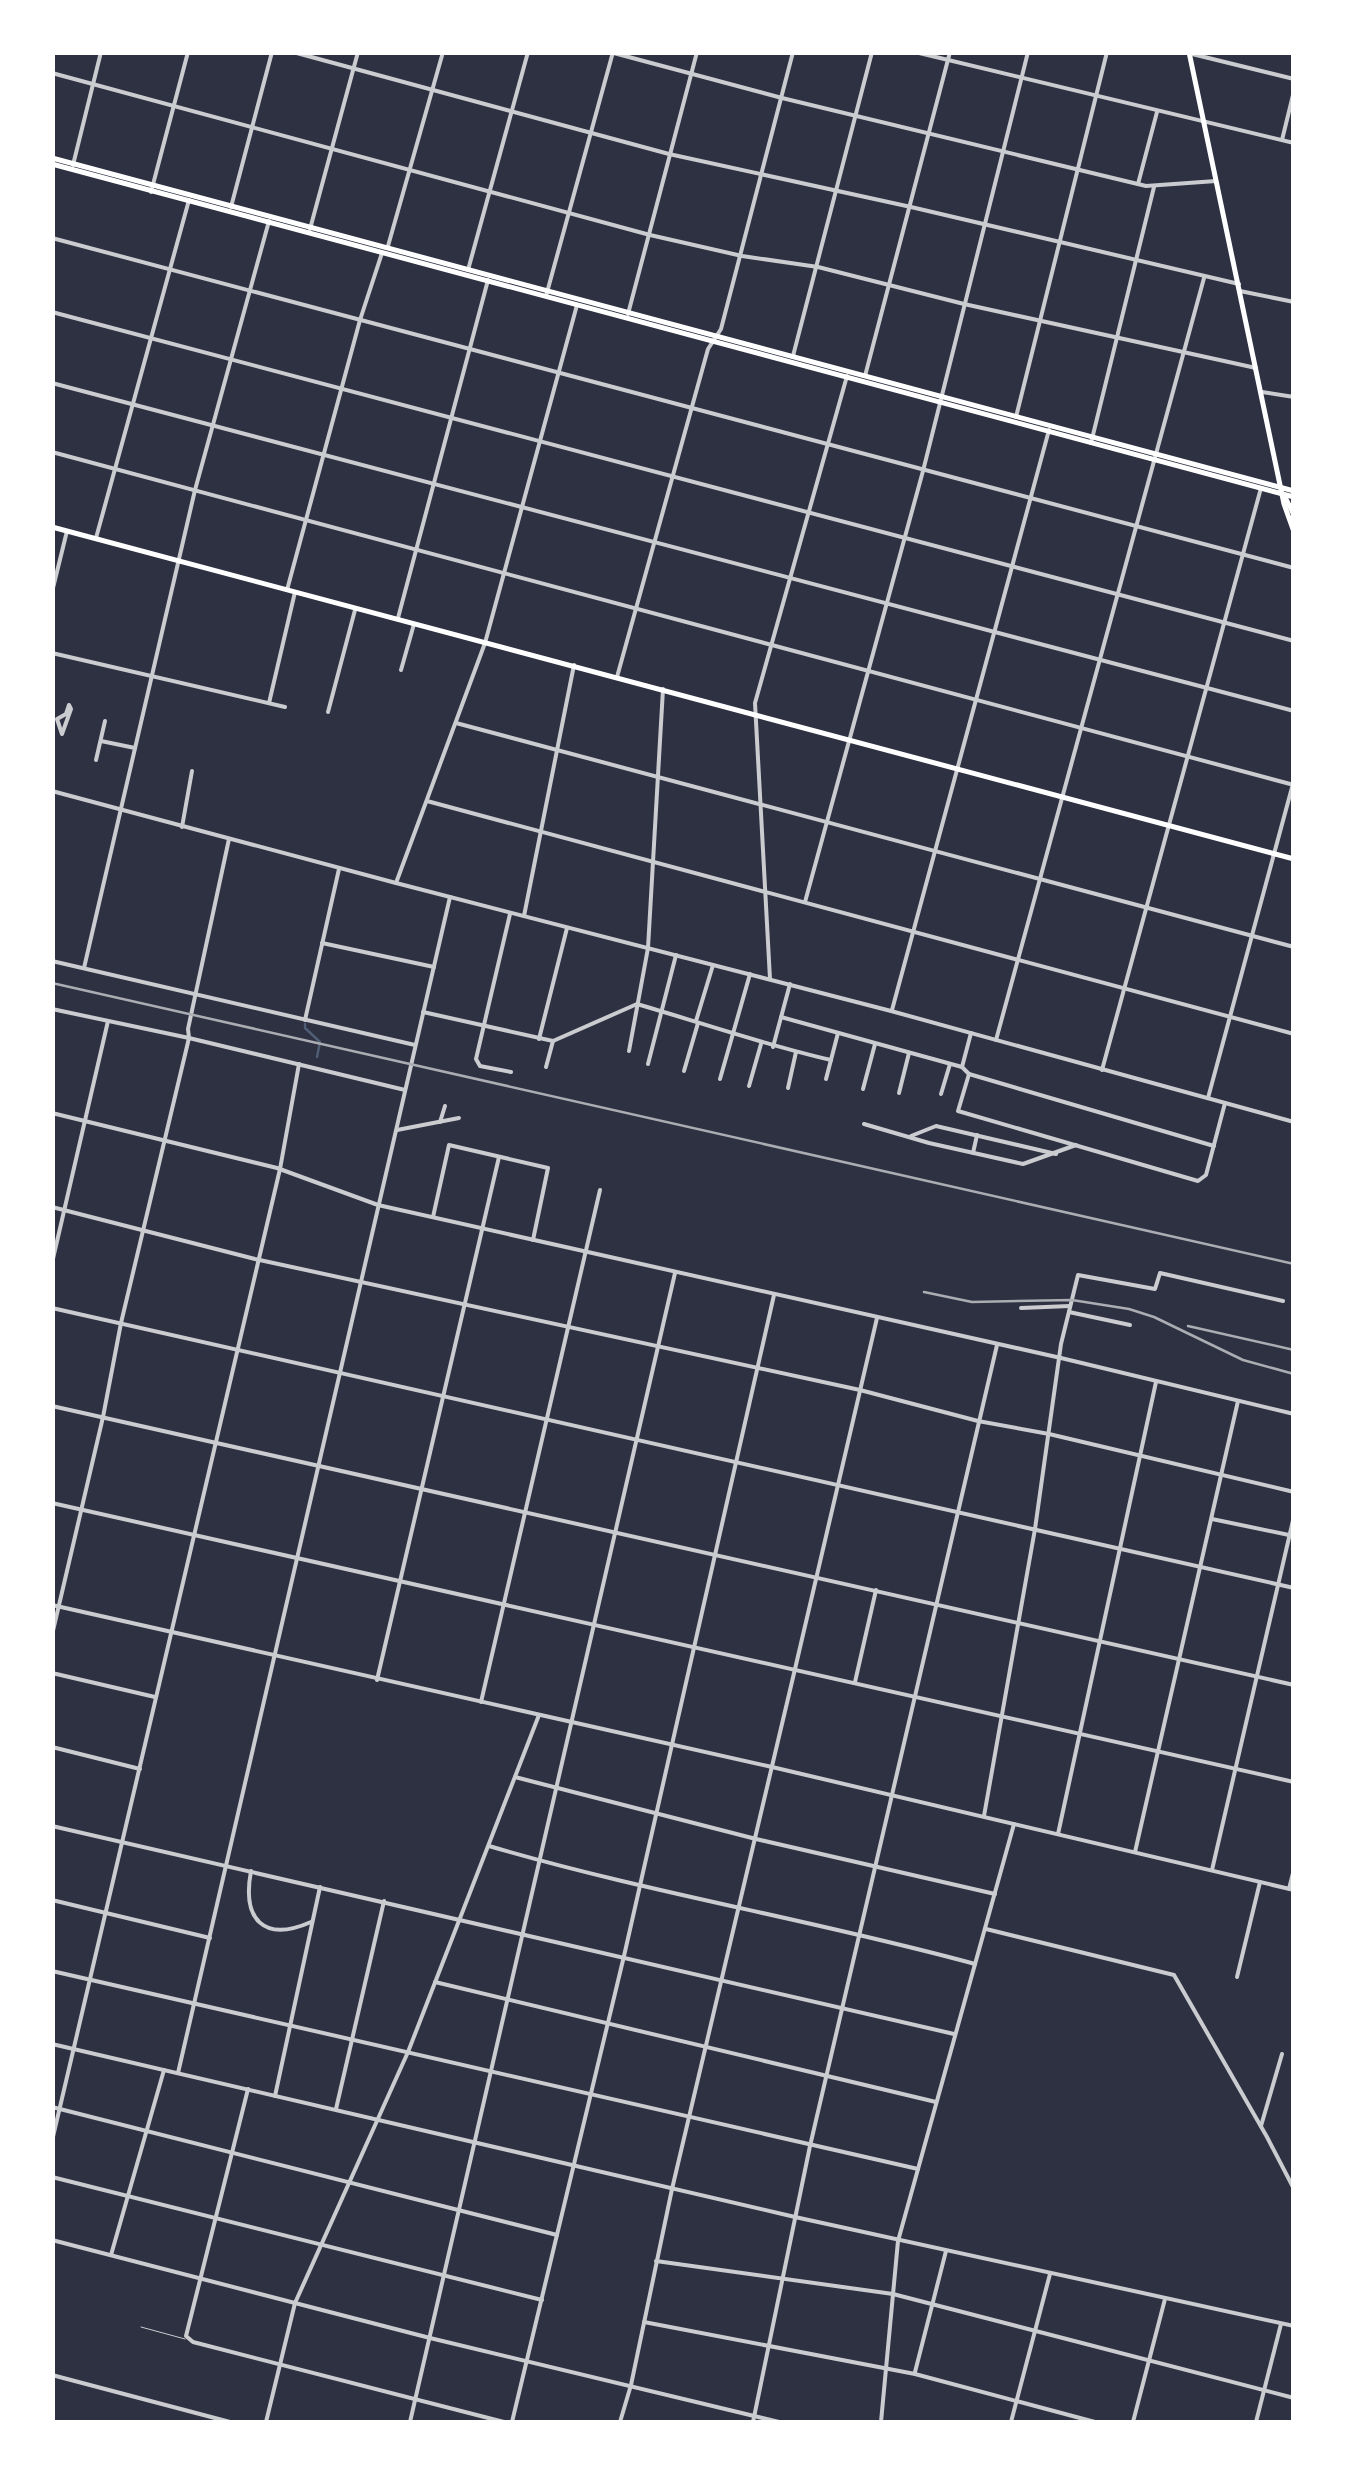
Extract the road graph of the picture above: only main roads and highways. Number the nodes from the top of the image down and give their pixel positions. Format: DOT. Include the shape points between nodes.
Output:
graph roads {
  1 [pos="1187,53"];
  2 [pos="52,161"];
  3 [pos="1156,457"];
  4 [pos="1283,491"];
  5 [pos="1294,494"];
  6 [pos="1294,515"];
  7 [pos="52,527"];
  8 [pos="1294,532"];
  9 [pos="1294,858"];
  1 -- 4 [label="main road"];
  2 -- 3 [label="main road"];
  3 -- 4 [label="main road"];
  3 -- 4 [label="main road"];
  4 -- 5 [label="main road"];
  4 -- 6 [label="main road"];
  4 -- 8 [label="main road"];
  7 -- 9 [label="main road"];
}
